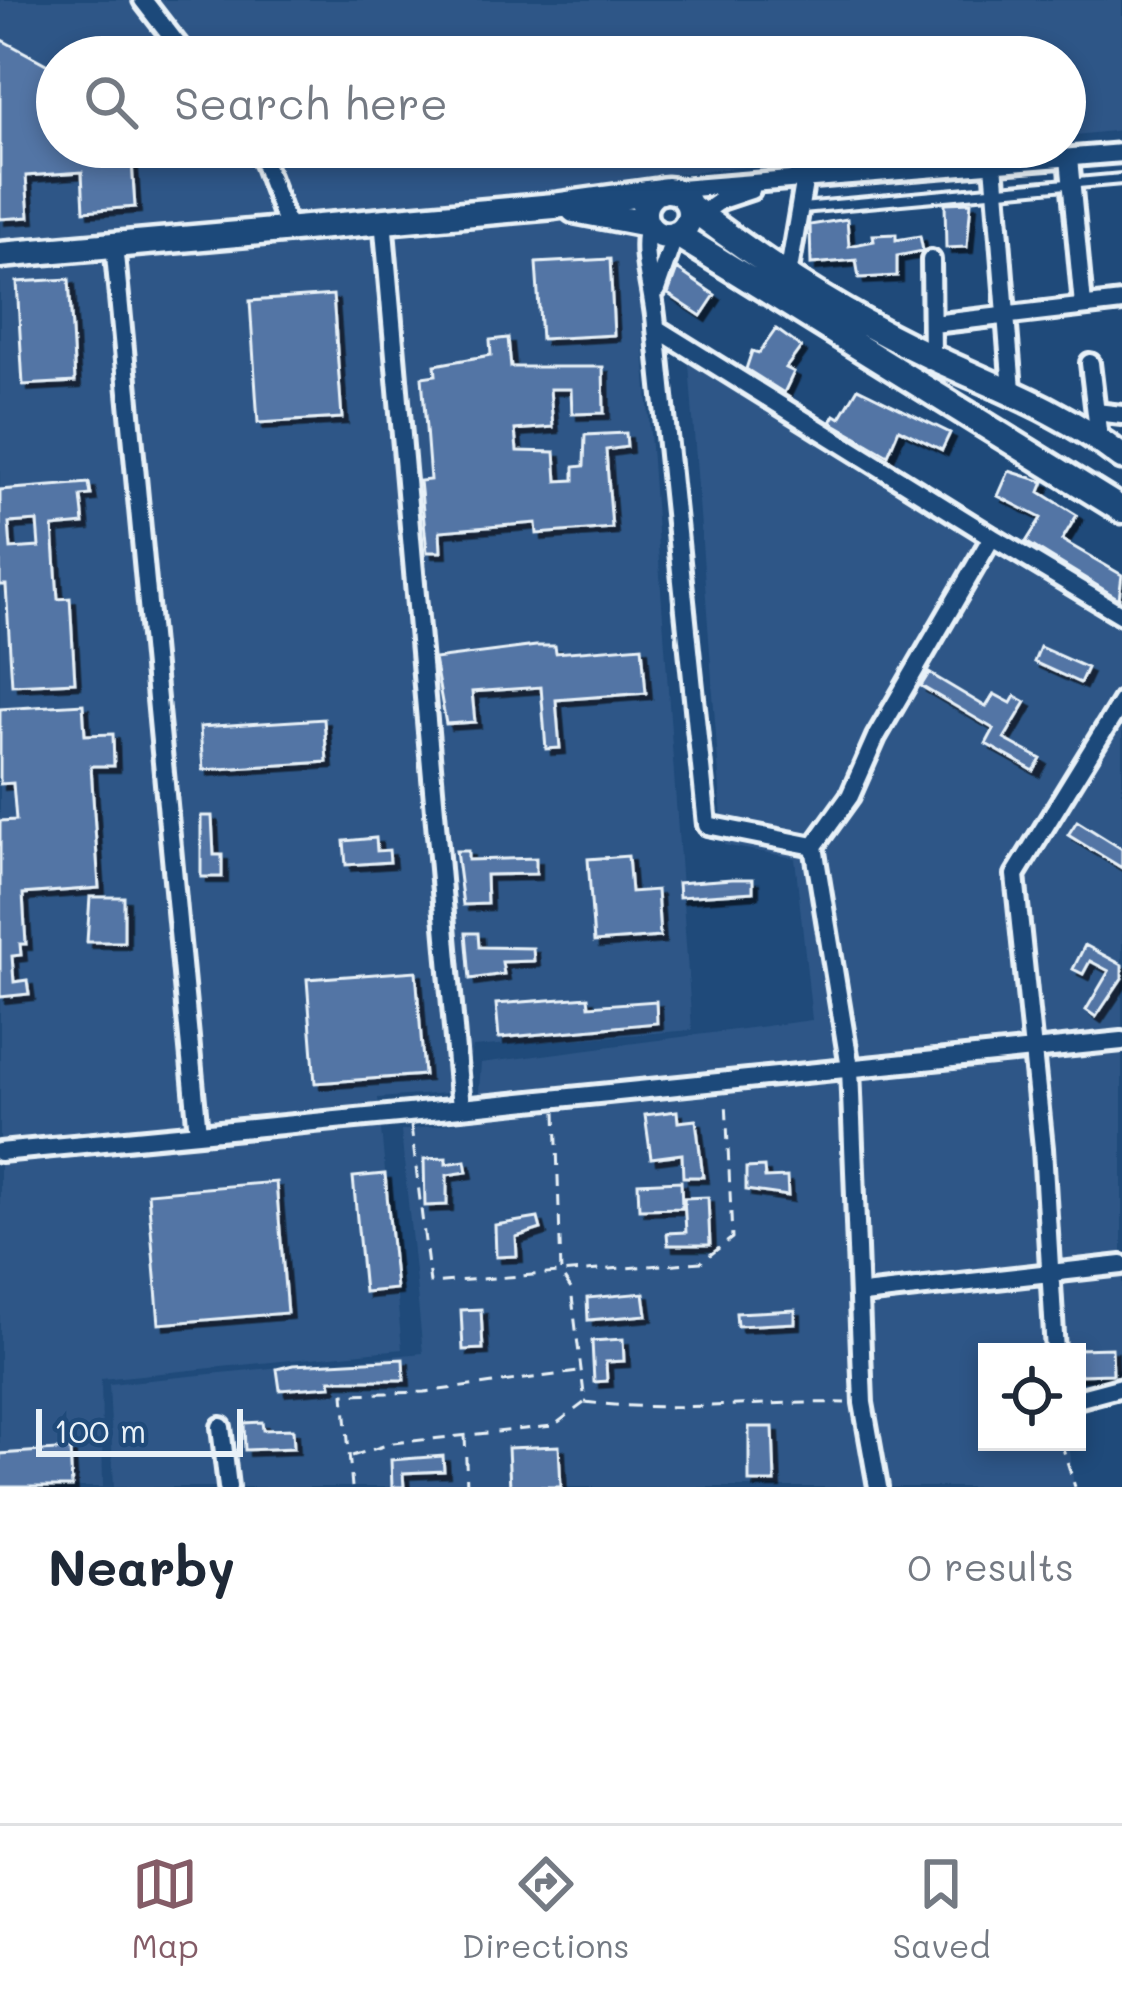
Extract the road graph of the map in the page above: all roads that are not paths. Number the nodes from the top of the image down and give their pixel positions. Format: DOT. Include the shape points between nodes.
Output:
graph roads {
  1 [pos="142,0"];
  2 [pos="170,36"];
  3 [pos="1122,153"];
  4 [pos="1086,156"];
  5 [pos="267,168"];
  6 [pos="938,168"];
  7 [pos="994,168"];
  8 [pos="1070,168"];
  9 [pos="799,178"];
  10 [pos="1122,179"];
  11 [pos="1071,184"];
  12 [pos="664,190"];
  13 [pos="995,191"];
  14 [pos="554,206"];
  15 [pos="801,208"];
  16 [pos="383,219"];
  17 [pos="648,224"];
  18 [pos="692,227"];
  19 [pos="288,228"];
  20 [pos="114,244"];
  21 [pos="0,254"];
  22 [pos="931,260"];
  23 [pos="788,276"];
  24 [pos="655,297"];
  25 [pos="1122,302"];
  26 [pos="1083,305"];
  27 [pos="1010,316"];
  28 [pos="933,324"];
  29 [pos="656,328"];
  30 [pos="932,357"];
  31 [pos="1090,362"];
  32 [pos="1012,390"];
  33 [pos="1096,412"];
  34 [pos="1122,416"];
  35 [pos="1099,439"];
  36 [pos="1122,457"];
  37 [pos="1122,510"];
  38 [pos="992,537"];
  39 [pos="1122,615"];
  40 [pos="1122,700"];
  41 [pos="814,846"];
  42 [pos="1122,1041"];
  43 [pos="1029,1048"];
  44 [pos="850,1068"];
  45 [pos="461,1108"];
  46 [pos="198,1133"];
  47 [pos="0,1152"];
  48 [pos="1122,1264"];
  49 [pos="1047,1274"];
  50 [pos="862,1294"];
  51 [pos="1054,1343"];
  52 [pos="1122,1388"];
  53 [pos="1086,1397"];
  54 [pos="221,1426"];
  55 [pos="228,1487"];
  56 [pos="878,1487"];
  1 -- 2 [label="street"];
  3 -- 4 [label="street"];
  5 -- 19 [label="street"];
  6 -- 9 [label="street"];
  7 -- 13 [label="street"];
  8 -- 11 [label="street"];
  9 -- 12 [label="street"];
  9 -- 15 [label="street"];
  9 -- 18 [label="street" via="728,197"];
  10 -- 11 [label="lane"];
  11 -- 13 [label="lane"];
  11 -- 26 [label="street"];
  12 -- 14 [label="street"];
  12 -- 17 [label="street" via="646,204"];
  12 -- 18 [label="street" via="681,194"];
  13 -- 15 [label="lane"];
  13 -- 27 [label="street"];
  14 -- 16 [label="street"];
  14 -- 17 [label="street"];
  15 -- 23 [label="street"];
  16 -- 19 [label="street"];
  16 -- 45 [label="street"];
  17 -- 18 [label="street" via="659,234"];
  17 -- 24 [label="street"];
  18 -- 23 [label="street"];
  18 -- 24 [label="street"];
  18 -- 37 [label="street"];
  19 -- 20 [label="street"];
  20 -- 21 [label="street"];
  20 -- 46 [label="street"];
  22 -- 28 [label="street"];
  23 -- 30 [label="street"];
  24 -- 29 [label="street"];
  25 -- 26 [label="street"];
  26 -- 27 [label="street"];
  27 -- 28 [label="street"];
  27 -- 32 [label="street"];
  28 -- 30 [label="street"];
  29 -- 38 [label="street"];
  29 -- 41 [label="street" via="707,825"];
  30 -- 32 [label="street"];
  31 -- 33 [label="street"];
  32 -- 35 [label="street"];
  33 -- 34 [label="street"];
  33 -- 35 [label="street"];
  35 -- 36 [label="street"];
  38 -- 39 [label="street"];
  38 -- 41 [label="street" via="850,796"];
  40 -- 43 [label="street" via="1015,875"];
  41 -- 44 [label="street"];
  42 -- 43 [label="street"];
  43 -- 44 [label="street"];
  43 -- 49 [label="street"];
  44 -- 45 [label="street"];
  44 -- 50 [label="street"];
  45 -- 46 [label="street"];
  46 -- 47 [label="street"];
  48 -- 49 [label="street"];
  49 -- 50 [label="street"];
  49 -- 51 [label="street"];
  50 -- 56 [label="street" via="862,1403"];
  52 -- 53 [label="street"];
  54 -- 55 [label="street"];
}
